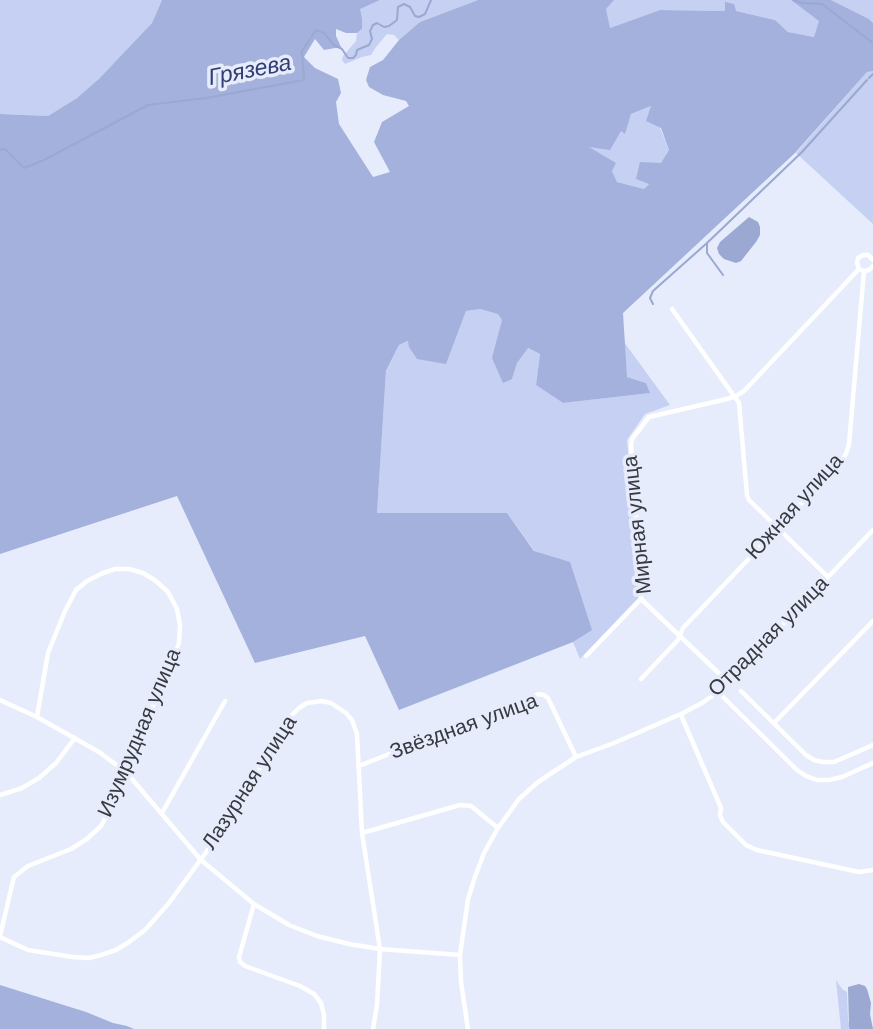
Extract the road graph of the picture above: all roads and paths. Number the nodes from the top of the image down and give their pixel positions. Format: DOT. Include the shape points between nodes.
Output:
graph roads {
  1 [pos="873,260"];
  2 [pos="873,266"];
  3 [pos="861,270"];
  4 [pos="672,309"];
  5 [pos="736,396"];
  6 [pos="778,527"];
  7 [pos="873,530"];
  8 [pos="828,577"];
  9 [pos="641,599"];
  10 [pos="873,621"];
  11 [pos="680,635"];
  12 [pos="586,656"];
  13 [pos="642,679"];
  14 [pos="728,682"];
  15 [pos="741,691"];
  16 [pos="718,692"];
  17 [pos="0,700"];
  18 [pos="225,701"];
  19 [pos="681,714"];
  20 [pos="37,717"];
  21 [pos="774,723"];
  22 [pos="75,738"];
  23 [pos="873,745"];
  24 [pos="576,757"];
  25 [pos="873,763"];
  26 [pos="359,766"];
  27 [pos="126,772"];
  28 [pos="0,795"];
  29 [pos="162,813"];
  30 [pos="498,828"];
  31 [pos="362,833"];
  32 [pos="201,860"];
  33 [pos="873,870"];
  34 [pos="254,905"];
  35 [pos="0,936"];
  36 [pos="380,949"];
  37 [pos="460,955"];
  38 [pos="324,1029"];
  39 [pos="373,1029"];
  40 [pos="468,1029"];
  1 -- 3 [label="street" via="860,256 856,263"];
  2 -- 3 [label="street"];
  3 -- 5 [label="street"];
  3 -- 6 [label="street, Южная улица" via="846,454"];
  4 -- 5 [label="street"];
  5 -- 6 [label="street" via="747,495"];
  5 -- 9 [label="street, Мирная улица" via="649,417 634,436"];
  6 -- 8 [label="street"];
  6 -- 11 [label="street, Южная улица"];
  7 -- 8 [label="street, Отрадная улица"];
  8 -- 14 [label="street, Отрадная улица"];
  9 -- 11 [label="street, Мирная улица"];
  9 -- 12 [label="street"];
  10 -- 21 [label="street"];
  11 -- 13 [label="street, Южная улица"];
  11 -- 14 [label="street, Мирная улица"];
  14 -- 16 [label="street, Отрадная улица"];
  15 -- 21 [label="street"];
  16 -- 19 [label="street, Отрадная улица"];
  16 -- 25 [label="street" via="806,776 829,780"];
  17 -- 20 [label="street"];
  18 -- 29 [label="street"];
  19 -- 24 [label="street, Отрадная улица"];
  19 -- 33 [label="street" via="723,822 746,845 859,872"];
  20 -- 22 [label="street"];
  20 -- 27 [label="street, Изумрудная улица" via="48,653 76,590 115,569 153,579 168,592 177,609 179,643"];
  21 -- 23 [label="street" via="814,760 834,762"];
  22 -- 27 [label="street"];
  22 -- 28 [label="street" via="39,778"];
  24 -- 26 [label="street, Звёздная улица" via="548,698 539,694"];
  24 -- 30 [label="street, Отрадная улица" via="519,799"];
  26 -- 31 [label="street, Лазурная улица"];
  26 -- 32 [label="street, Лазурная улица" via="357,734 346,712 331,703 307,703 277,734 250,786"];
  27 -- 29 [label="street"];
  27 -- 35 [label="street, Изумрудная улица" via="101,826 71,849 13,877"];
  29 -- 32 [label="street"];
  30 -- 31 [label="street" via="471,806 460,804"];
  30 -- 37 [label="street, Отрадная улица" via="475,877"];
  31 -- 36 [label="street, Лазурная улица"];
  32 -- 34 [label="street"];
  32 -- 35 [label="street, Лазурная улица" via="145,930 116,950 89,958 73,957 28,950"];
  34 -- 36 [label="street" via="317,936"];
  34 -- 38 [label="street" via="240,962 314,994 321,1003"];
  36 -- 37 [label="street"];
  36 -- 39 [label="street, Лазурная улица"];
  37 -- 40 [label="street, Отрадная улица"];
}
